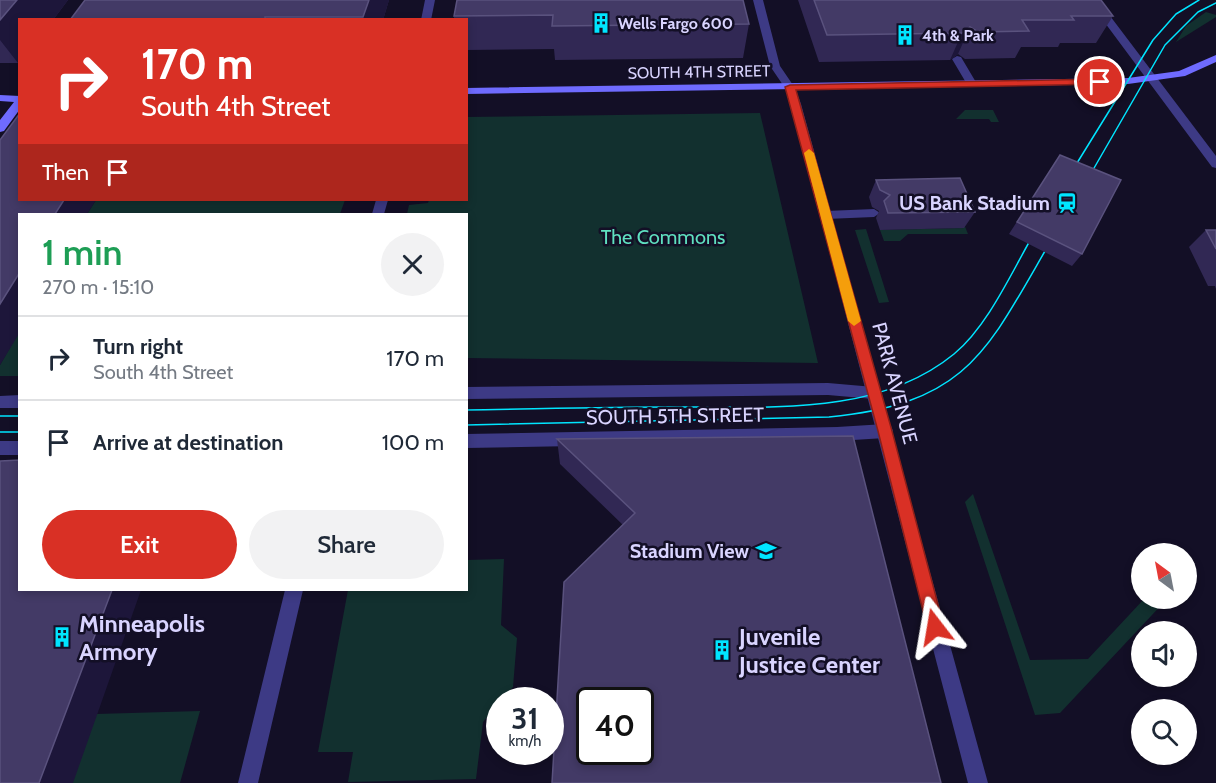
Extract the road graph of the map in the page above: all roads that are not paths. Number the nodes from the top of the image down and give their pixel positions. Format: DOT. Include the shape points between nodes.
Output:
graph roads {
  1 [pos="430,0"];
  2 [pos="758,0"];
  3 [pos="1093,0"];
  4 [pos="426,18"];
  5 [pos="1216,58"];
  6 [pos="957,59"];
  7 [pos="1152,80"];
  8 [pos="972,84"];
  9 [pos="790,87"];
  10 [pos="468,91"];
  11 [pos="0,99"];
  12 [pos="18,100"];
  13 [pos="18,103"];
  14 [pos="0,128"];
  15 [pos="1216,165"];
  16 [pos="874,213"];
  17 [pos="826,215"];
  18 [pos="468,393"];
  19 [pos="874,393"];
  20 [pos="18,401"];
  21 [pos="0,402"];
  22 [pos="885,431"];
  23 [pos="468,441"];
  24 [pos="0,448"];
  25 [pos="18,448"];
  26 [pos="294,591"];
  27 [pos="248,783"];
  28 [pos="978,783"];
  1 -- 4 [label="street"];
  2 -- 9 [label="street, PARK AVENUE" via="775,66"];
  3 -- 7 [label="street"];
  5 -- 7 [label="main road, SOUTH 4TH STREET" via="1190,71"];
  6 -- 8 [label="street"];
  7 -- 8 [label="main road, SOUTH 4TH STREET"];
  7 -- 15 [label="street"];
  8 -- 9 [label="main road, SOUTH 4TH STREET"];
  9 -- 10 [label="main road, SOUTH 4TH STREET"];
  9 -- 17 [label="street, PARK AVENUE"];
  11 -- 12 [label="main road"];
  13 -- 14 [label="main road"];
  16 -- 17 [label="street"];
  17 -- 19 [label="street, PARK AVENUE"];
  18 -- 19 [label="street, SOUTH 5TH STREET" via="828,389"];
  19 -- 22 [label="street, PARK AVENUE"];
  20 -- 21 [label="street"];
  22 -- 23 [label="street, SOUTH 5TH STREET"];
  22 -- 28 [label="street, PARK AVENUE"];
  24 -- 25 [label="street"];
  26 -- 27 [label="street"];
}
